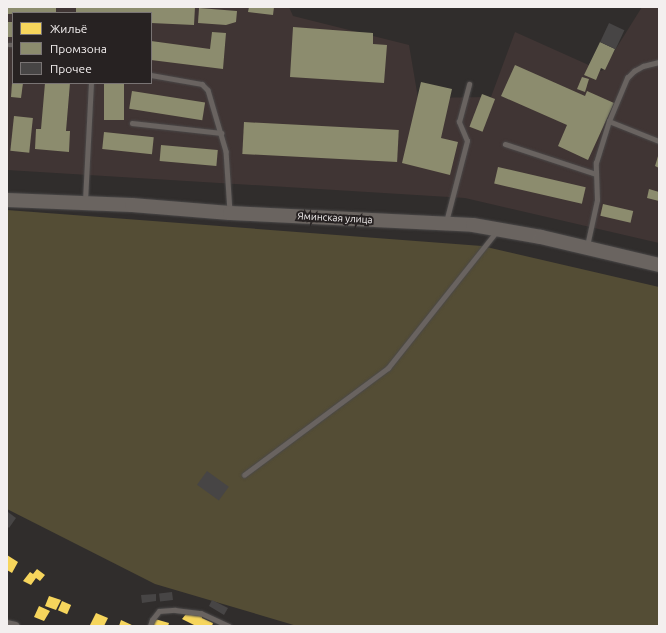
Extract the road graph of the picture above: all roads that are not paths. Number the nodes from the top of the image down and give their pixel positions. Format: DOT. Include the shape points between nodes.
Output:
graph roads {
  1 [pos="659,62"];
  2 [pos="152,76"];
  3 [pos="91,84"];
  4 [pos="469,84"];
  5 [pos="609,121"];
  6 [pos="132,124"];
  7 [pos="221,133"];
  8 [pos="659,141"];
  9 [pos="505,144"];
  10 [pos="596,174"];
  11 [pos="7,200"];
  12 [pos="85,203"];
  13 [pos="230,213"];
  14 [pos="445,224"];
  15 [pos="497,230"];
  16 [pos="586,247"];
  17 [pos="659,265"];
  18 [pos="244,475"];
  19 [pos="7,624"];
  20 [pos="15,626"];
  21 [pos="150,626"];
  22 [pos="229,626"];
  1 -- 5 [label="lane" via="643,66 627,78"];
  2 -- 7 [label="lane" via="206,86"];
  3 -- 12 [label="lane"];
  4 -- 14 [label="lane" via="460,122 467,141"];
  5 -- 8 [label="lane"];
  5 -- 10 [label="lane" via="596,163"];
  6 -- 7 [label="lane"];
  7 -- 13 [label="lane" via="227,162"];
  9 -- 10 [label="lane"];
  10 -- 16 [label="lane" via="597,206"];
  11 -- 12 [label="main road, Яминская улица"];
  12 -- 13 [label="main road, Яминская улица"];
  13 -- 14 [label="main road, Яминская улица"];
  14 -- 15 [label="main road, Яминская улица" via="473,225"];
  15 -- 16 [label="main road, Яминская улица"];
  15 -- 18 [label="lane" via="388,368"];
  16 -- 17 [label="main road, Яминская улица"];
  19 -- 20 [label="street"];
  21 -- 22 [label="lane" via="159,611 175,610 205,615"];
}
